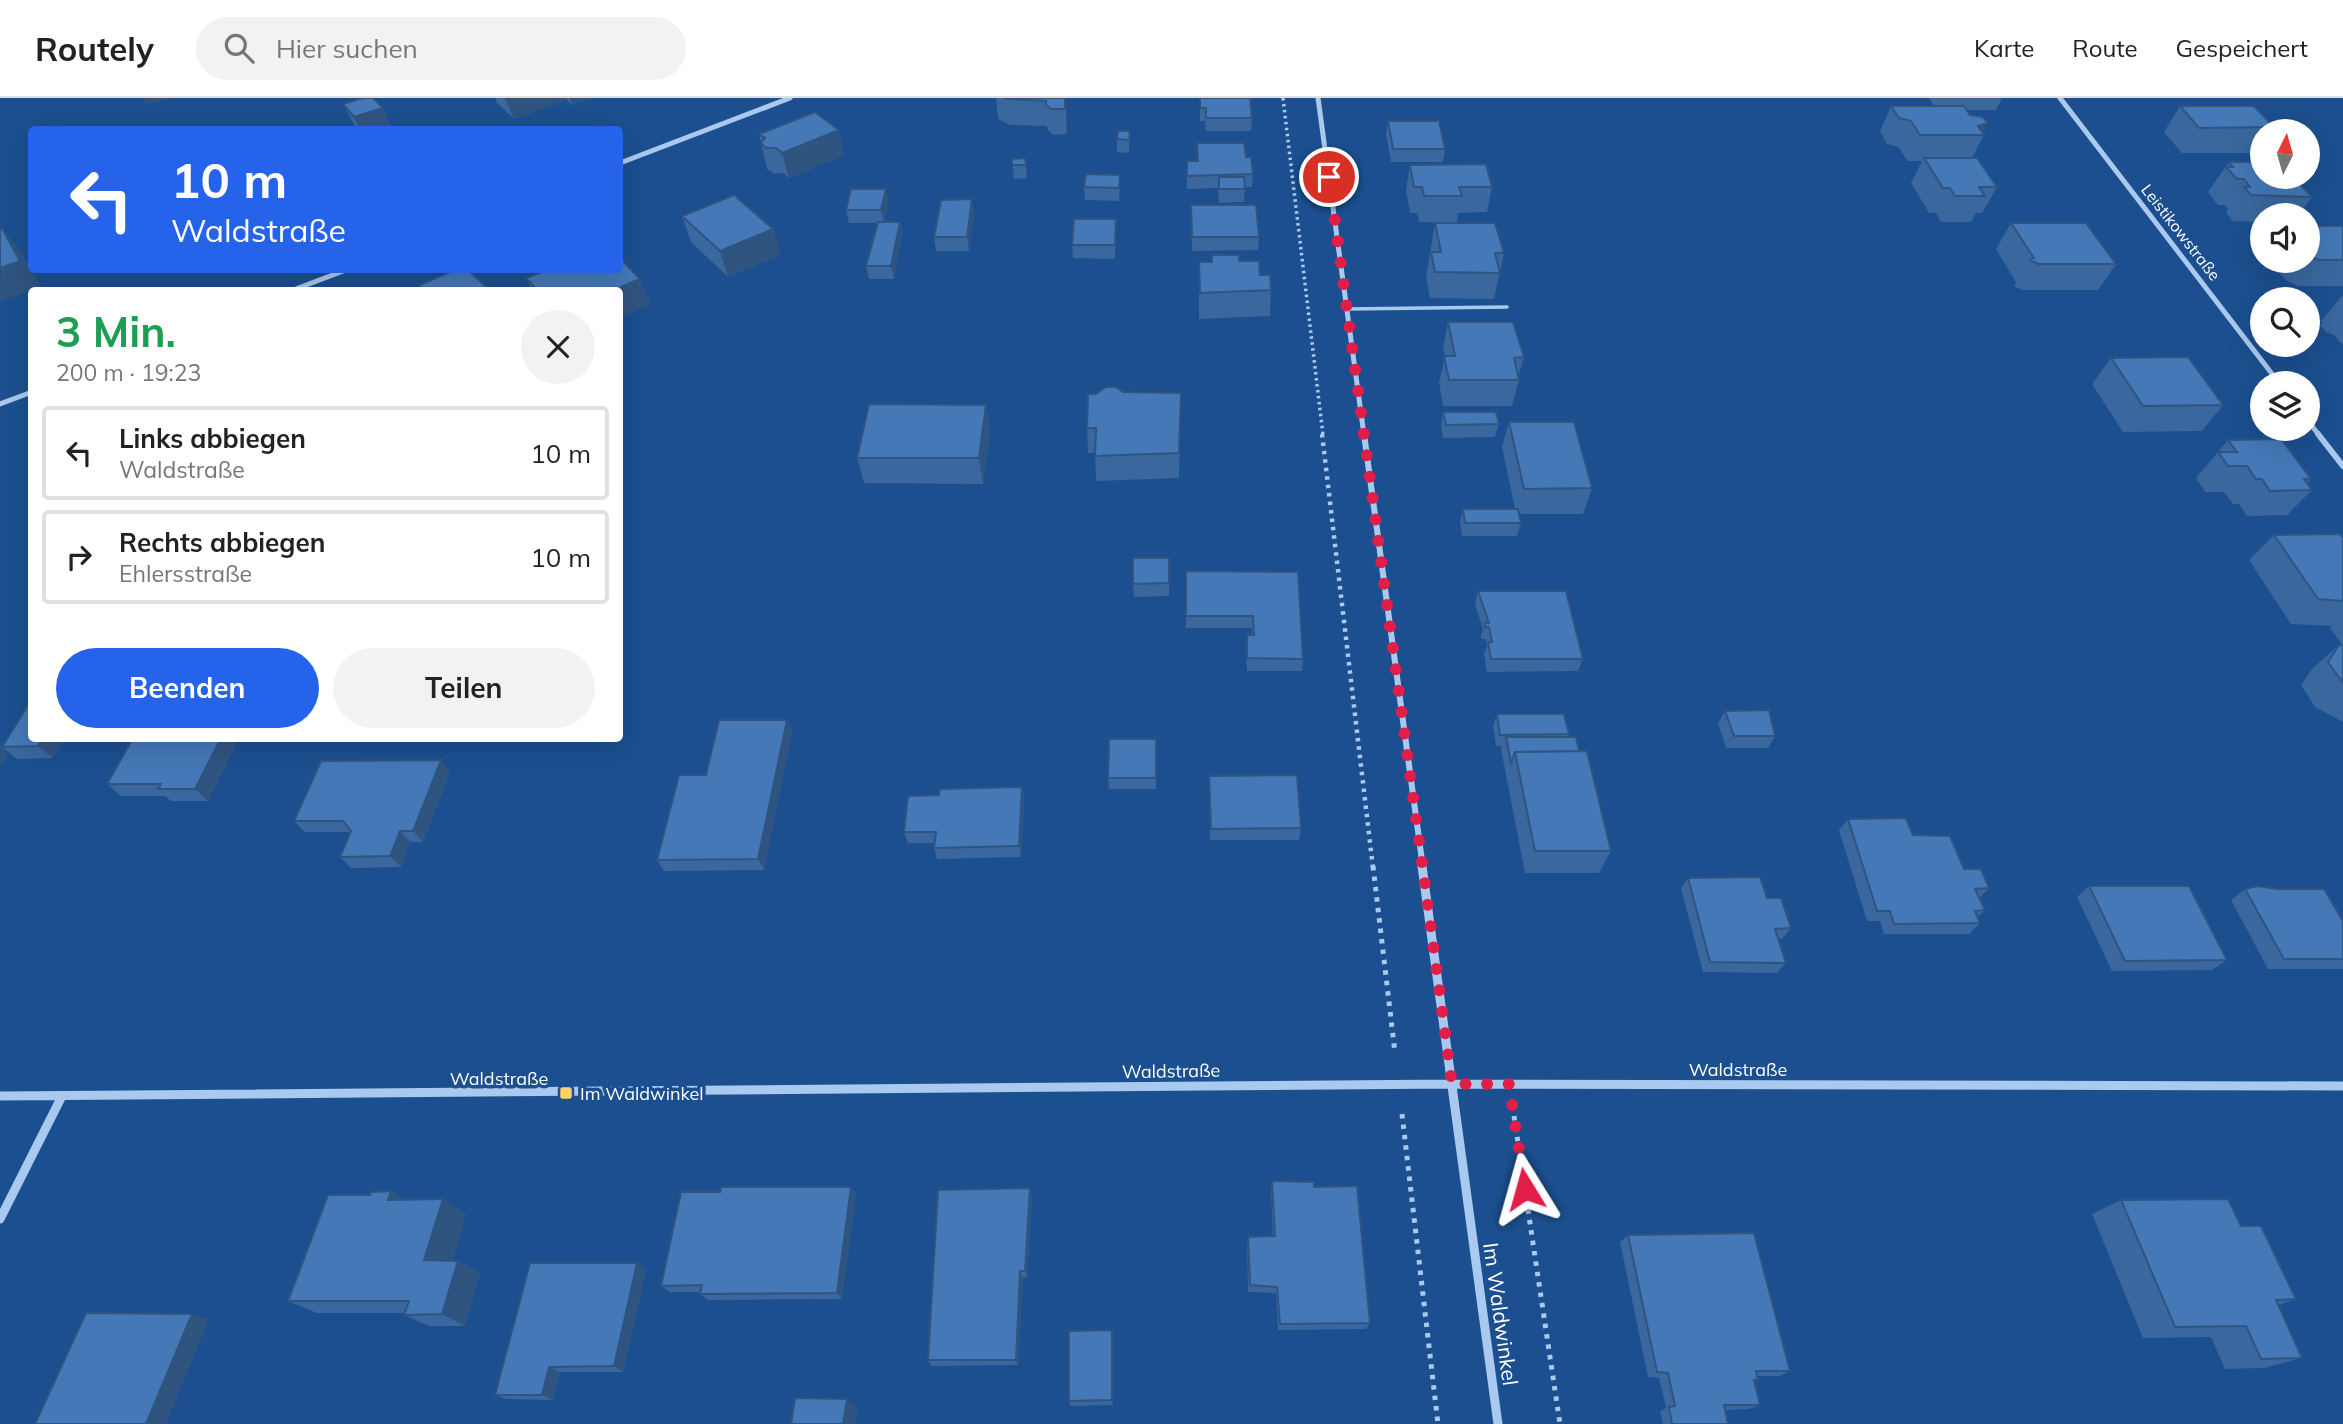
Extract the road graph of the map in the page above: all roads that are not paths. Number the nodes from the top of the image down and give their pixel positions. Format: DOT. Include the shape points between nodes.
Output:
graph roads {
  1 [pos="790,98"];
  2 [pos="1318,98"];
  3 [pos="2060,98"];
  4 [pos="623,162"];
  5 [pos="338,273"];
  6 [pos="301,287"];
  7 [pos="1507,307"];
  8 [pos="1347,309"];
  9 [pos="2270,371"];
  10 [pos="28,394"];
  11 [pos="0,404"];
  12 [pos="2320,436"];
  13 [pos="2343,466"];
  14 [pos="1452,1084"];
  15 [pos="2343,1086"];
  16 [pos="0,1096"];
  17 [pos="62,1096"];
  18 [pos="0,1219"];
  19 [pos="1498,1424"];
  1 -- 4 [label="street"];
  2 -- 8 [label="street, Im Waldwinkel"];
  3 -- 9 [label="street, Leistikowstraße"];
  5 -- 6 [label="street"];
  7 -- 8 [label="lane"];
  8 -- 14 [label="street, Im Waldwinkel"];
  10 -- 11 [label="street"];
  12 -- 13 [label="street"];
  14 -- 15 [label="street, Waldstraße"];
  14 -- 17 [label="street, Waldstraße"];
  14 -- 19 [label="street, Im Waldwinkel"];
  16 -- 17 [label="street, Waldstraße"];
  17 -- 18 [label="street"];
}
